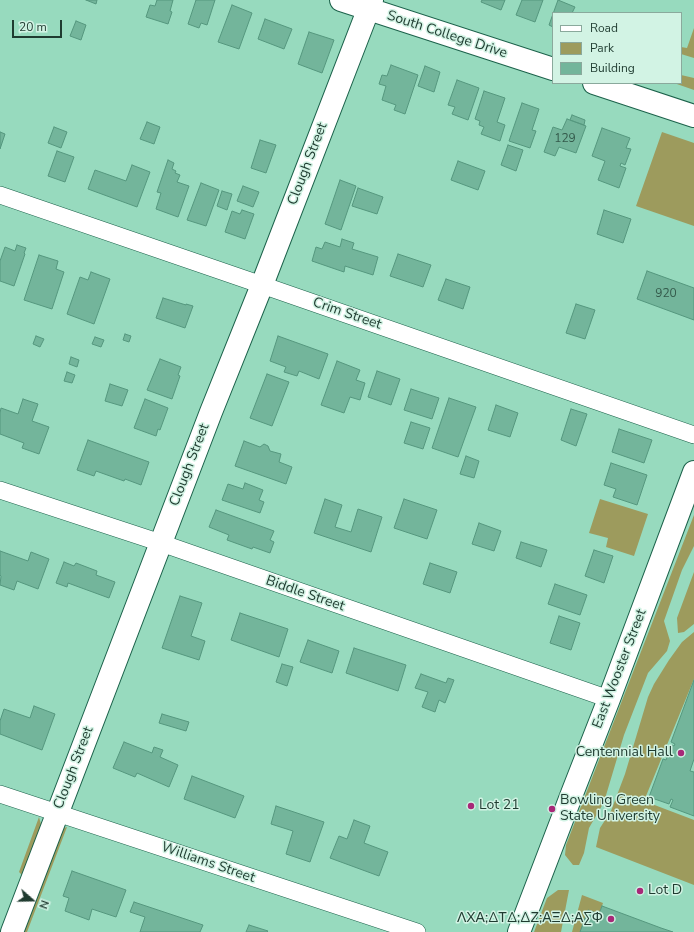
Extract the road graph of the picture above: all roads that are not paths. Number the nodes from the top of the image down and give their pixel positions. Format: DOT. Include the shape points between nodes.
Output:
graph roads {
  1 [pos="341,0"];
  2 [pos="370,5"];
  3 [pos="552,70"];
  4 [pos="597,84"];
  5 [pos="694,116"];
  6 [pos="0,196"];
  7 [pos="262,284"];
  8 [pos="694,435"];
  9 [pos="694,472"];
  10 [pos="0,490"];
  11 [pos="161,543"];
  12 [pos="609,699"];
  13 [pos="0,794"];
  14 [pos="57,812"];
  15 [pos="12,932"];
  16 [pos="417,932"];
  17 [pos="519,932"];
  1 -- 2 [label="street, South College Drive"];
  2 -- 3 [label="street, South College Drive"];
  2 -- 7 [label="street, Clough Street"];
  4 -- 5 [label="street"];
  6 -- 7 [label="street, Crim Street"];
  7 -- 8 [label="street, Crim Street"];
  7 -- 11 [label="street, Clough Street"];
  9 -- 12 [label="street, East Wooster Street"];
  10 -- 11 [label="street, Biddle Street"];
  11 -- 12 [label="street, Biddle Street"];
  11 -- 14 [label="street, Clough Street"];
  12 -- 17 [label="street, East Wooster Street"];
  13 -- 14 [label="street, Williams Street"];
  14 -- 15 [label="street, Clough Street"];
  14 -- 16 [label="street, Williams Street"];
}
